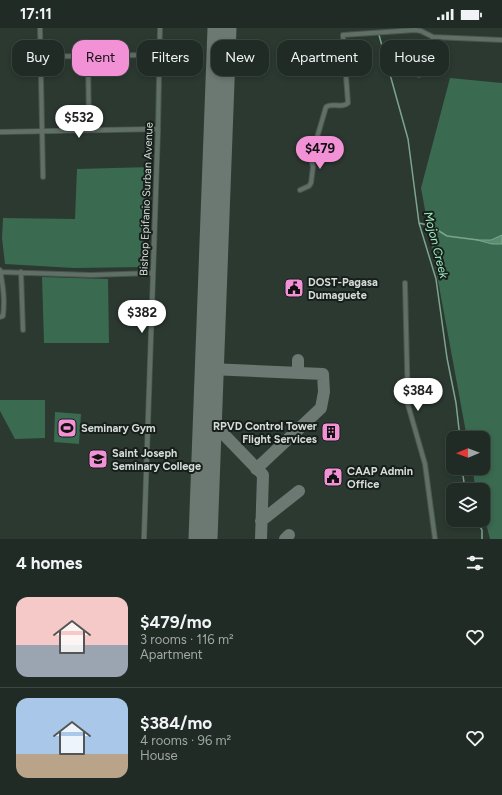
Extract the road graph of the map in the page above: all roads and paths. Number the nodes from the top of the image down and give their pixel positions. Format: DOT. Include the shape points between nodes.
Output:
graph roads {
  1 [pos="40,28"];
  2 [pos="160,28"];
  3 [pos="421,30"];
  4 [pos="433,37"];
  5 [pos="40,40"];
  6 [pos="433,40"];
  7 [pos="502,40"];
  8 [pos="42,76"];
  9 [pos="88,76"];
  10 [pos="158,129"];
  11 [pos="89,130"];
  12 [pos="43,131"];
  13 [pos="0,132"];
  14 [pos="43,177"];
  15 [pos="300,190"];
  16 [pos="0,271"];
  17 [pos="21,272"];
  18 [pos="153,273"];
  19 [pos="405,283"];
  20 [pos="0,317"];
  21 [pos="23,330"];
  22 [pos="144,539"];
  23 [pos="435,539"];
  1 -- 5 [label="street"];
  2 -- 10 [label="street, Bishop Epifanio Surban Avenue"];
  3 -- 4 [label="street"];
  3 -- 15 [label="street" via="343,34 348,103 343,106 326,107 311,158 311,183"];
  4 -- 6 [label="street"];
  4 -- 7 [label="street"];
  8 -- 12 [label="street"];
  9 -- 11 [label="street"];
  10 -- 11 [label="street"];
  10 -- 18 [label="street, Bishop Epifanio Surban Avenue"];
  11 -- 12 [label="street"];
  12 -- 13 [label="street"];
  12 -- 14 [label="street"];
  16 -- 17 [label="street"];
  16 -- 20 [label="street" via="4,286 3,316"];
  17 -- 18 [label="street" via="91,275"];
  17 -- 21 [label="street"];
  18 -- 22 [label="street, Bishop Epifanio Surban Avenue"];
  19 -- 23 [label="street" via="408,404 425,464"];
}
